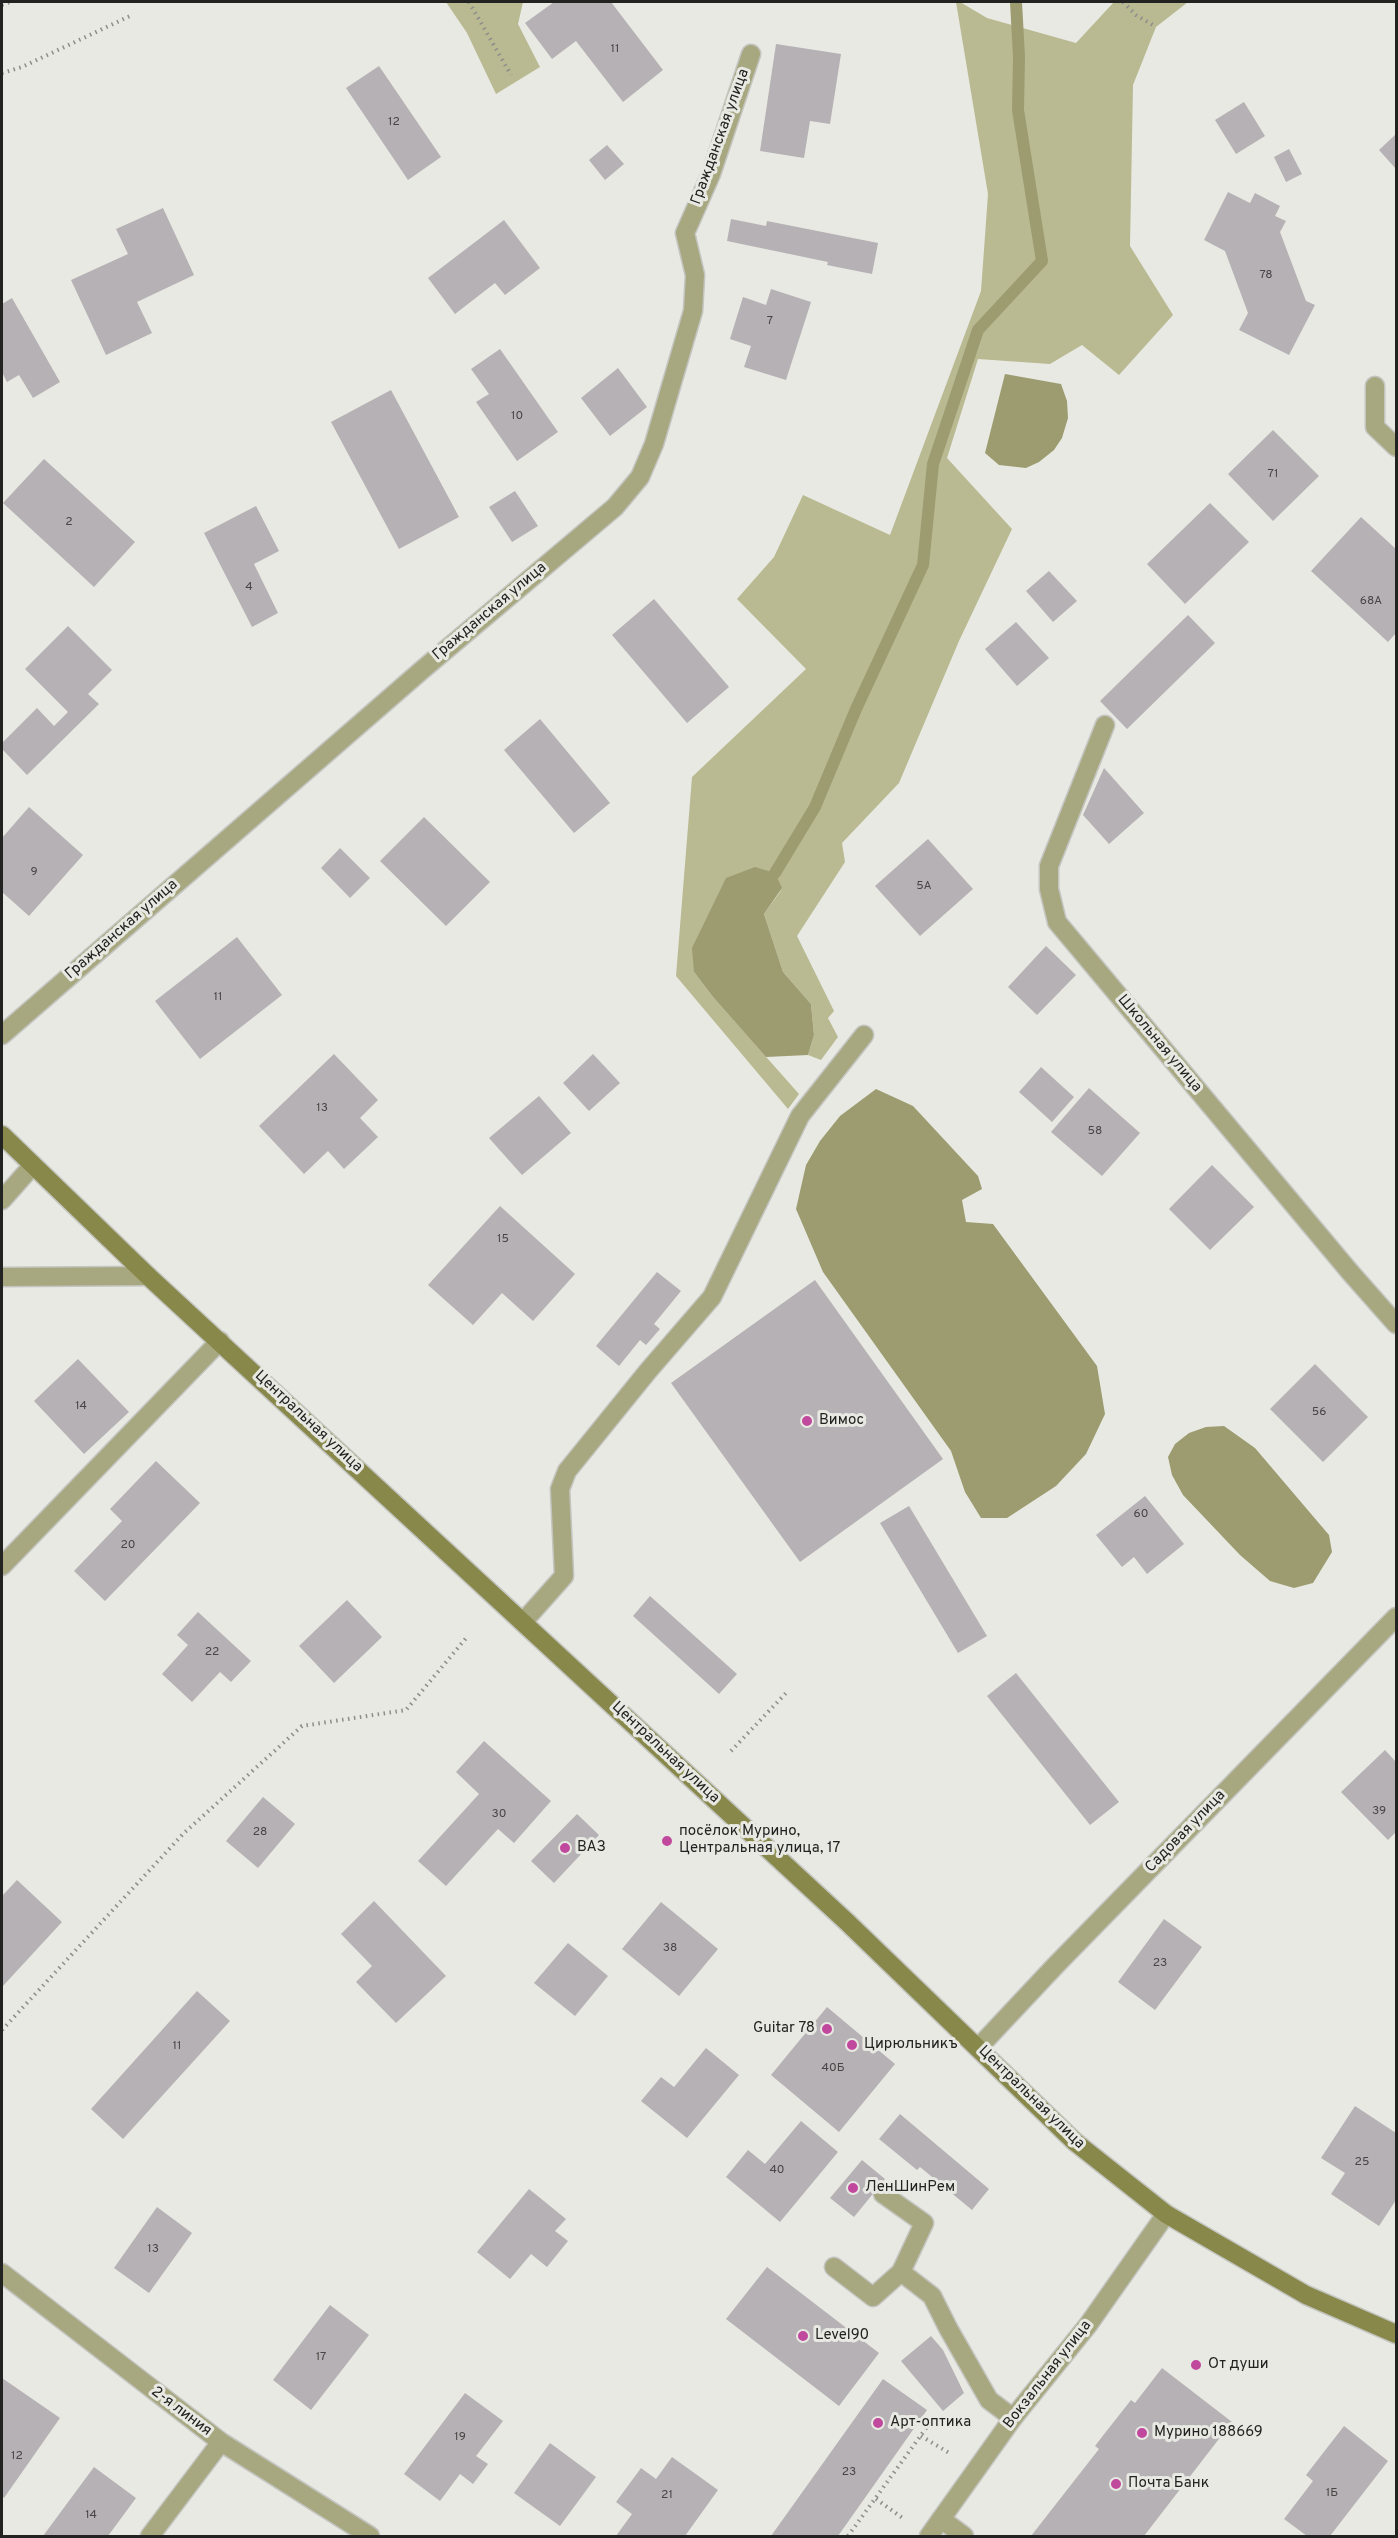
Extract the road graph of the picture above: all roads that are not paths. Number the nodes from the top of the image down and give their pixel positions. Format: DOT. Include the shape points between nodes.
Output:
graph roads {
  1 [pos="751,54"];
  2 [pos="1375,387"];
  3 [pos="1396,447"];
  4 [pos="1105,725"];
  5 [pos="2,1035"];
  6 [pos="864,1035"];
  7 [pos="2,1135"];
  8 [pos="33,1165"];
  9 [pos="2,1200"];
  10 [pos="148,1276"];
  11 [pos="2,1277"];
  12 [pos="1396,1324"];
  13 [pos="220,1341"];
  14 [pos="2,1566"];
  15 [pos="1396,1617"];
  16 [pos="523,1622"];
  17 [pos="978,2048"];
  18 [pos="883,2194"];
  19 [pos="1166,2214"];
  20 [pos="834,2267"];
  21 [pos="901,2272"];
  22 [pos="2,2273"];
  23 [pos="1396,2334"];
  24 [pos="1013,2418"];
  25 [pos="221,2442"];
  26 [pos="941,2519"];
  27 [pos="150,2536"];
  28 [pos="370,2536"];
  29 [pos="929,2536"];
  30 [pos="964,2536"];
  1 -- 5 [label="street, Гражданская улица" via="711,174 685,233 695,275 693,311 654,444 640,477 615,507"];
  2 -- 3 [label="street" via="1376,427"];
  4 -- 12 [label="street, Школьная улица" via="1049,866 1049,889 1057,922"];
  6 -- 16 [label="street" via="800,1116 712,1297 567,1471 560,1489 564,1576"];
  7 -- 8 [label="main road, Центральная улица"];
  8 -- 9 [label="street"];
  8 -- 10 [label="main road, Центральная улица"];
  10 -- 11 [label="street"];
  10 -- 13 [label="main road, Центральная улица"];
  13 -- 14 [label="street"];
  13 -- 16 [label="main road, Центральная улица"];
  15 -- 17 [label="street, Садовая улица"];
  16 -- 17 [label="main road, Центральная улица"];
  17 -- 19 [label="main road, Центральная улица" via="1075,2142"];
  18 -- 21 [label="street" via="924,2223"];
  19 -- 23 [label="main road, Центральная улица" via="1306,2295"];
  19 -- 24 [label="street, Вокзальная улица" via="1088,2325"];
  20 -- 21 [label="street" via="873,2297"];
  21 -- 24 [label="street" via="932,2296 989,2400"];
  22 -- 25 [label="street, 2-я линия"];
  24 -- 26 [label="street, Вокзальная улица"];
  25 -- 27 [label="street"];
  25 -- 28 [label="street, 2-я линия"];
  26 -- 29 [label="street, Вокзальная улица"];
  26 -- 30 [label="street"];
}
